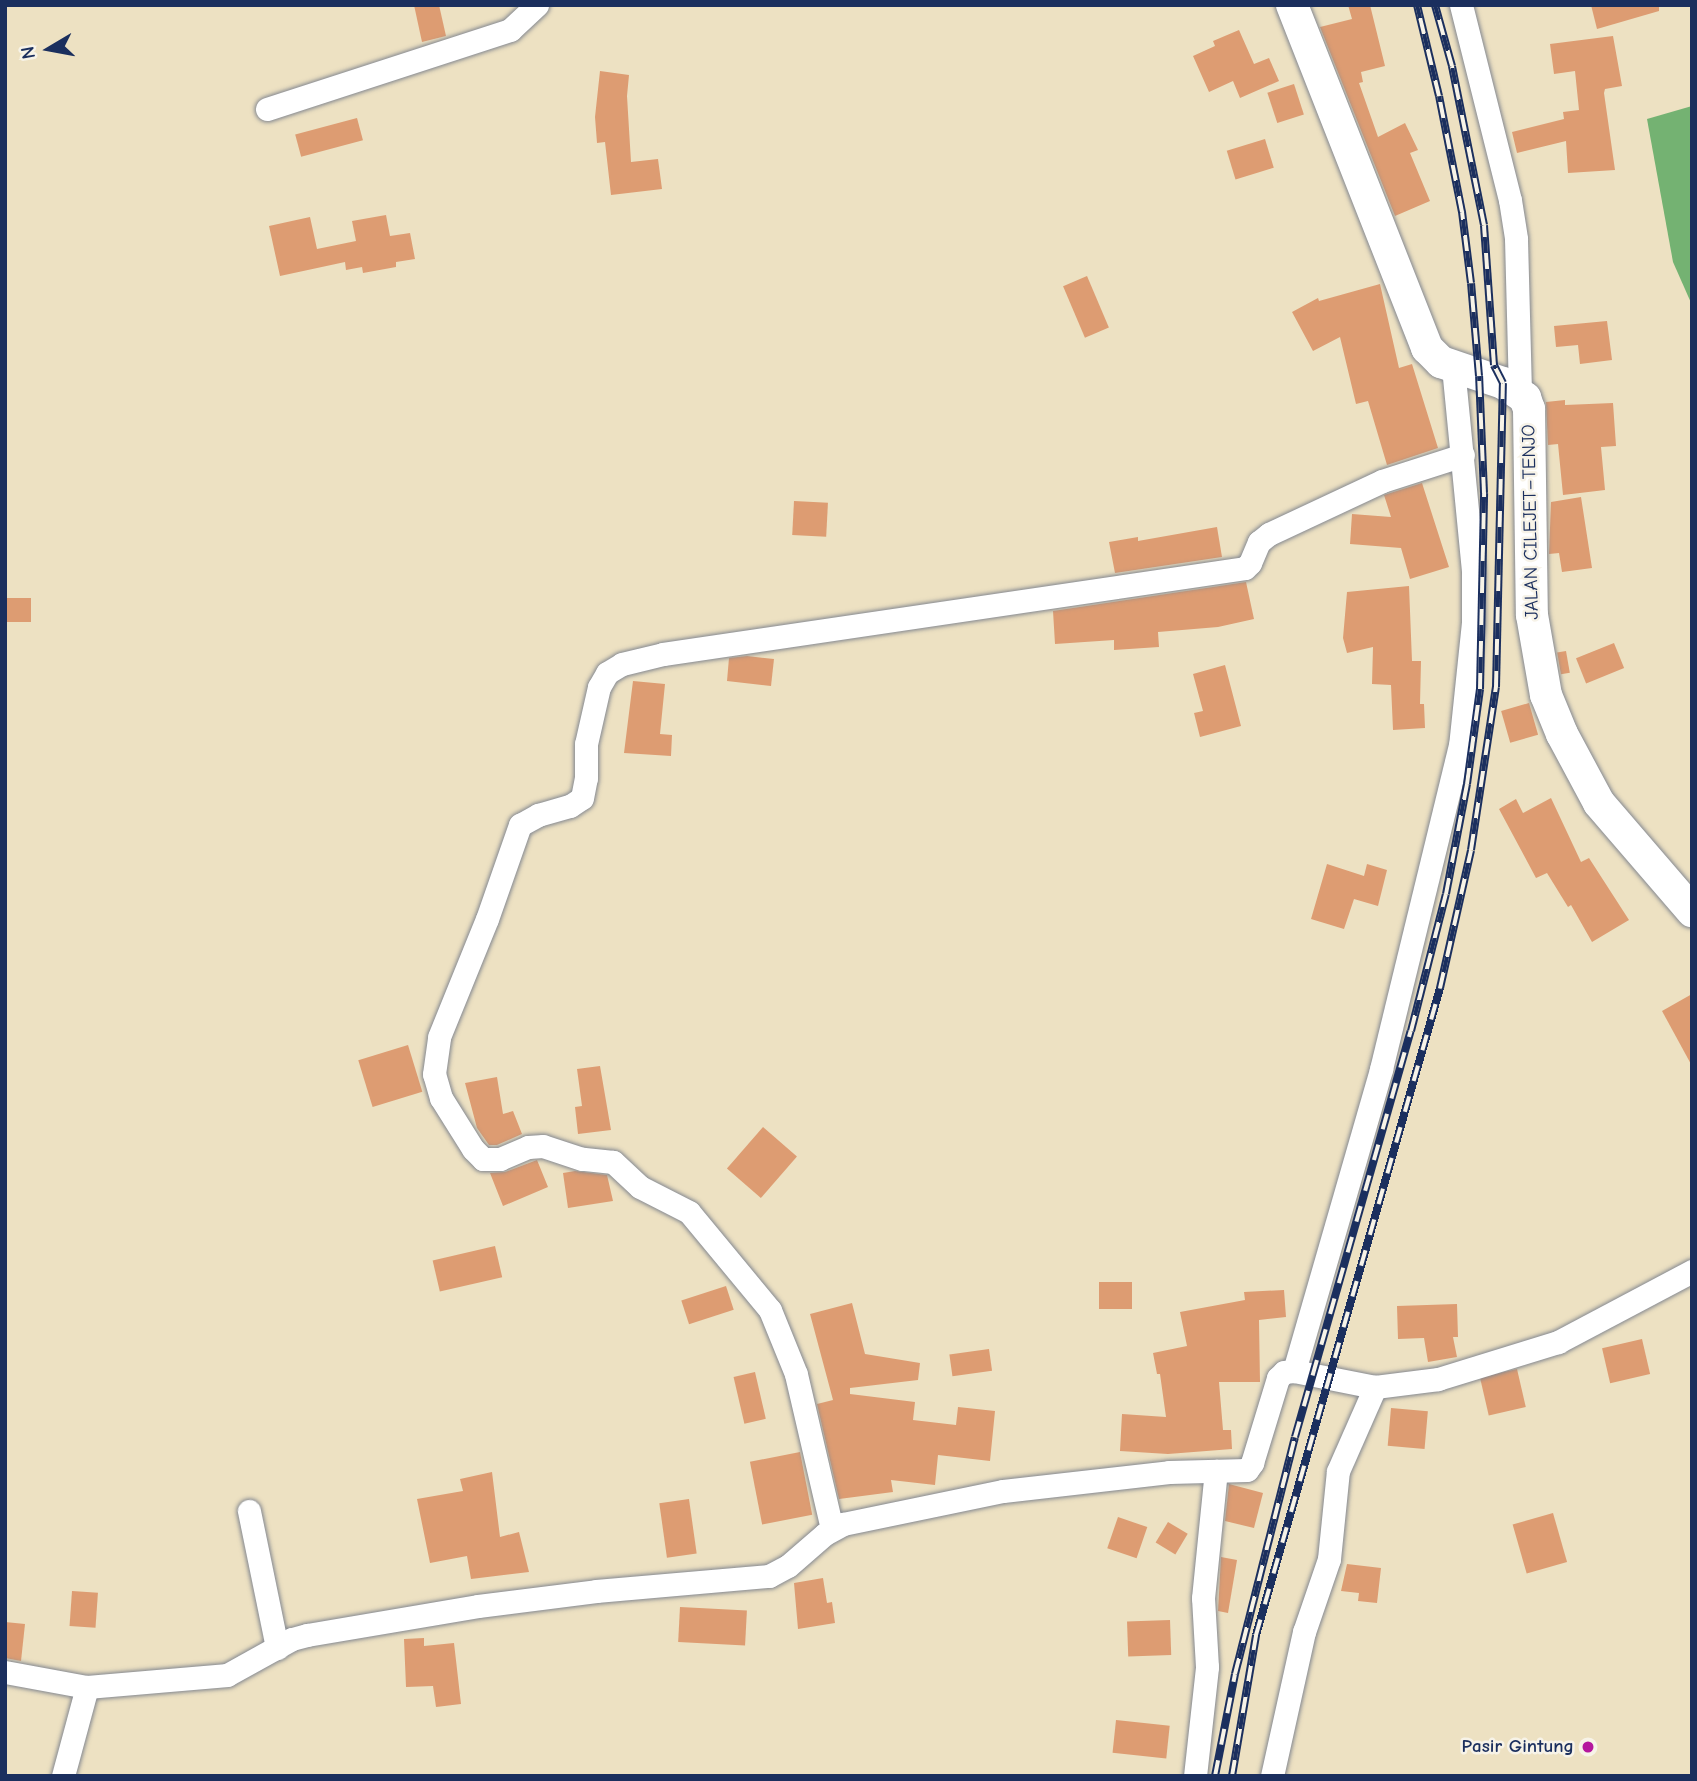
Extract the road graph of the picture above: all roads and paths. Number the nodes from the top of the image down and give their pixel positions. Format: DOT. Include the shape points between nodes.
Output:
graph roads {
  1 [pos="537,5"];
  2 [pos="1292,5"];
  3 [pos="1461,5"];
  4 [pos="268,109"];
  5 [pos="1453,367"];
  6 [pos="1520,391"];
  7 [pos="1463,455"];
  8 [pos="1692,911"];
  9 [pos="1692,1270"];
  10 [pos="1294,1371"];
  11 [pos="1375,1387"];
  12 [pos="1216,1471"];
  13 [pos="248,1511"];
  14 [pos="832,1529"];
  15 [pos="277,1648"];
  16 [pos="5,1672"];
  17 [pos="88,1687"];
  18 [pos="63,1776"];
  19 [pos="1195,1776"];
  20 [pos="1272,1776"];
  1 -- 4 [label="street" via="510,30"];
  2 -- 5 [label="main road" via="1423,339 1433,355"];
  3 -- 6 [label="street" via="1516,239"];
  5 -- 6 [label="main road"];
  5 -- 7 [label="street"];
  6 -- 8 [label="main road, JALAN CILEJET–TENJO" via="1529,409 1532,615 1546,695 1599,803"];
  7 -- 10 [label="street" via="1473,596 1460,746 1381,1069"];
  7 -- 14 [label="street" via="1382,481 1269,534 1259,542 1245,568 663,654 622,664 607,673 599,687 586,744 582,797 520,825 439,1037 434,1074 441,1098 483,1159 500,1159 543,1146 612,1163 640,1187 690,1212 753,1286 774,1319 796,1374"];
  9 -- 11 [label="street" via="1558,1342 1438,1379"];
  10 -- 11 [label="street"];
  10 -- 12 [label="street" via="1278,1378 1247,1470"];
  11 -- 20 [label="street" via="1343,1453 1329,1559 1304,1632"];
  12 -- 14 [label="street" via="1003,1491"];
  12 -- 19 [label="street" via="1204,1583 1208,1653"];
  13 -- 15 [label="street"];
  14 -- 15 [label="street" via="769,1576 478,1606 307,1635"];
  15 -- 17 [label="street" via="227,1675"];
  16 -- 17 [label="street"];
  17 -- 18 [label="street"];
}
